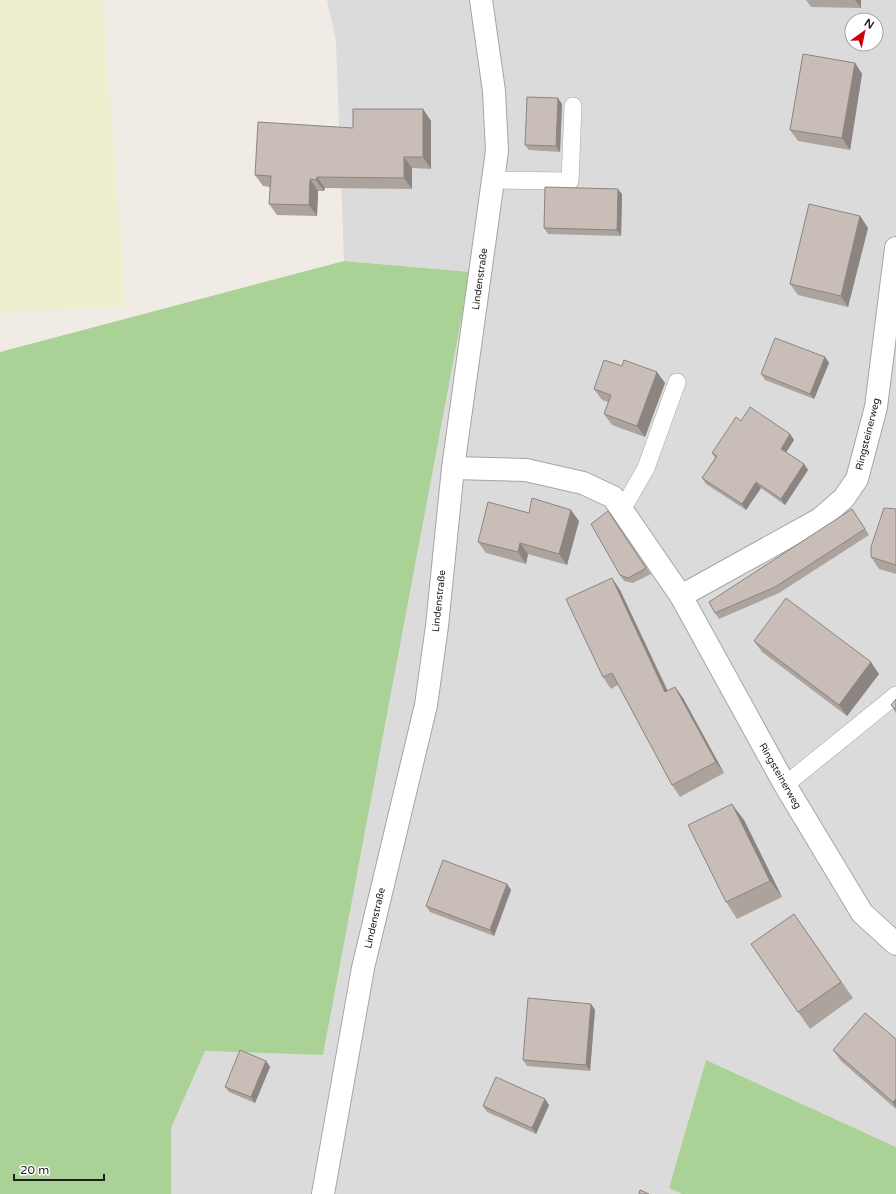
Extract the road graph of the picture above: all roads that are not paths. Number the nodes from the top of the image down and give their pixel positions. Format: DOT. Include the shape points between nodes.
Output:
graph roads {
  1 [pos="481,0"];
  2 [pos="573,106"];
  3 [pos="493,180"];
  4 [pos="896,248"];
  5 [pos="677,382"];
  6 [pos="453,468"];
  7 [pos="622,510"];
  8 [pos="681,596"];
  9 [pos="896,695"];
  10 [pos="784,785"];
  11 [pos="896,944"];
  12 [pos="322,1194"];
  1 -- 3 [label="street, Lindenstraße" via="494,91 497,151"];
  2 -- 3 [label="lane" via="570,181"];
  3 -- 6 [label="street, Lindenstraße"];
  4 -- 8 [label="street, Ringsteinerweg" via="876,407 857,479 844,498 820,518"];
  5 -- 7 [label="lane" via="646,468"];
  6 -- 7 [label="street, Ringsteinerweg" via="526,470 583,483 613,497"];
  6 -- 12 [label="street, Lindenstraße" via="426,705 363,968"];
  7 -- 8 [label="street, Ringsteinerweg"];
  8 -- 10 [label="street, Ringsteinerweg"];
  9 -- 10 [label="lane"];
  10 -- 11 [label="street, Ringsteinerweg" via="862,913"];
}
